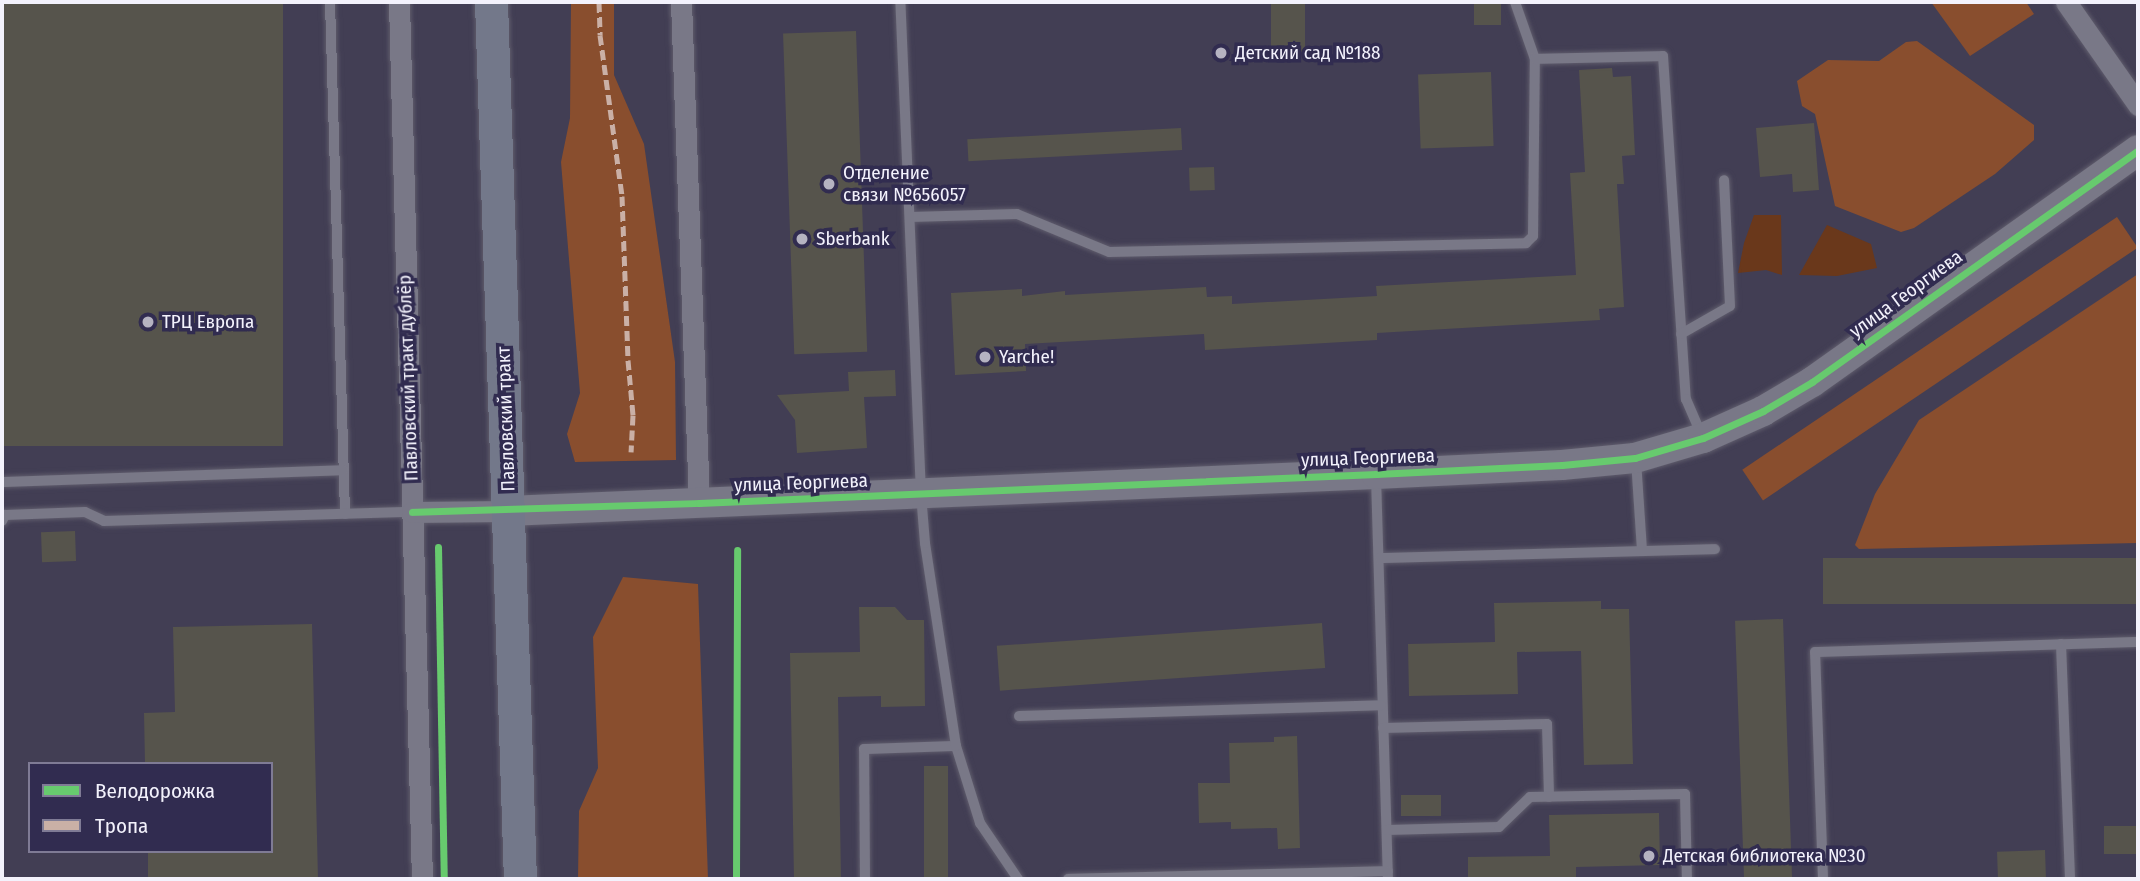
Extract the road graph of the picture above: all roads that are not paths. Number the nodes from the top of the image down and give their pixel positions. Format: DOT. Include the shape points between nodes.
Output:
graph roads {
  1 [pos="330,2"];
  2 [pos="399,2"];
  3 [pos="491,2"];
  4 [pos="681,2"];
  5 [pos="900,2"];
  6 [pos="1516,2"];
  7 [pos="2066,2"];
  8 [pos="1535,59"];
  9 [pos="2138,105"];
  10 [pos="2138,150"];
  11 [pos="1724,180"];
  12 [pos="910,217"];
  13 [pos="1681,334"];
  14 [pos="1703,438"];
  15 [pos="1635,457"];
  16 [pos="344,470"];
  17 [pos="1376,474"];
  18 [pos="2,482"];
  19 [pos="921,494"];
  20 [pos="699,503"];
  21 [pos="508,511"];
  22 [pos="412,512"];
  23 [pos="345,514"];
  24 [pos="2,521"];
  25 [pos="1715,549"];
  26 [pos="1642,551"];
  27 [pos="1380,558"];
  28 [pos="2138,642"];
  29 [pos="2062,644"];
  30 [pos="1381,705"];
  31 [pos="1019,716"];
  32 [pos="1383,728"];
  33 [pos="956,746"];
  34 [pos="1549,797"];
  35 [pos="1387,830"];
  36 [pos="1388,875"];
  37 [pos="1349,876"];
  38 [pos="422,879"];
  39 [pos="520,879"];
  40 [pos="866,879"];
  41 [pos="1018,879"];
  42 [pos="1068,879"];
  43 [pos="1687,879"];
  44 [pos="1823,879"];
  45 [pos="2070,879"];
  1 -- 16 [label="lane"];
  2 -- 22 [label="street, Павловский тракт дублёр"];
  3 -- 21 [label="main road, Павловский тракт"];
  4 -- 20 [label="street"];
  5 -- 12 [label="lane"];
  6 -- 8 [label="lane"];
  7 -- 9 [label="street"];
  8 -- 12 [label="lane" via="1533,236 1526,243 1110,252 1017,214"];
  8 -- 13 [label="lane" via="1662,56"];
  10 -- 14 [label="street, улица Георгиева" via="1812,382"];
  11 -- 13 [label="lane" via="1730,306"];
  12 -- 19 [label="lane"];
  13 -- 14 [label="lane" via="1686,399"];
  14 -- 15 [label="street, улица Георгиева"];
  15 -- 17 [label="street, улица Георгиева"];
  15 -- 26 [label="lane"];
  16 -- 18 [label="lane"];
  16 -- 23 [label="lane"];
  17 -- 19 [label="street, улица Георгиева"];
  17 -- 27 [label="lane"];
  19 -- 20 [label="street, улица Георгиева"];
  19 -- 33 [label="lane"];
  20 -- 21 [label="street, улица Георгиева"];
  21 -- 22 [label="street"];
  21 -- 39 [label="main road, Павловский тракт"];
  22 -- 23 [label="lane"];
  22 -- 38 [label="street, Павловский тракт дублёр"];
  23 -- 24 [label="lane" via="104,521 85,512 5,515"];
  25 -- 26 [label="lane"];
  26 -- 27 [label="lane"];
  27 -- 30 [label="lane"];
  28 -- 29 [label="lane"];
  29 -- 44 [label="lane" via="1815,652"];
  29 -- 45 [label="lane"];
  30 -- 31 [label="lane"];
  30 -- 32 [label="lane"];
  32 -- 34 [label="lane" via="1547,724"];
  32 -- 35 [label="lane"];
  33 -- 40 [label="lane" via="864,750"];
  33 -- 41 [label="lane" via="981,823"];
  34 -- 35 [label="lane" via="1530,797 1499,827"];
  34 -- 43 [label="lane" via="1685,794"];
  35 -- 36 [label="lane"];
  36 -- 37 [label="lane"];
  37 -- 42 [label="lane"];
}
